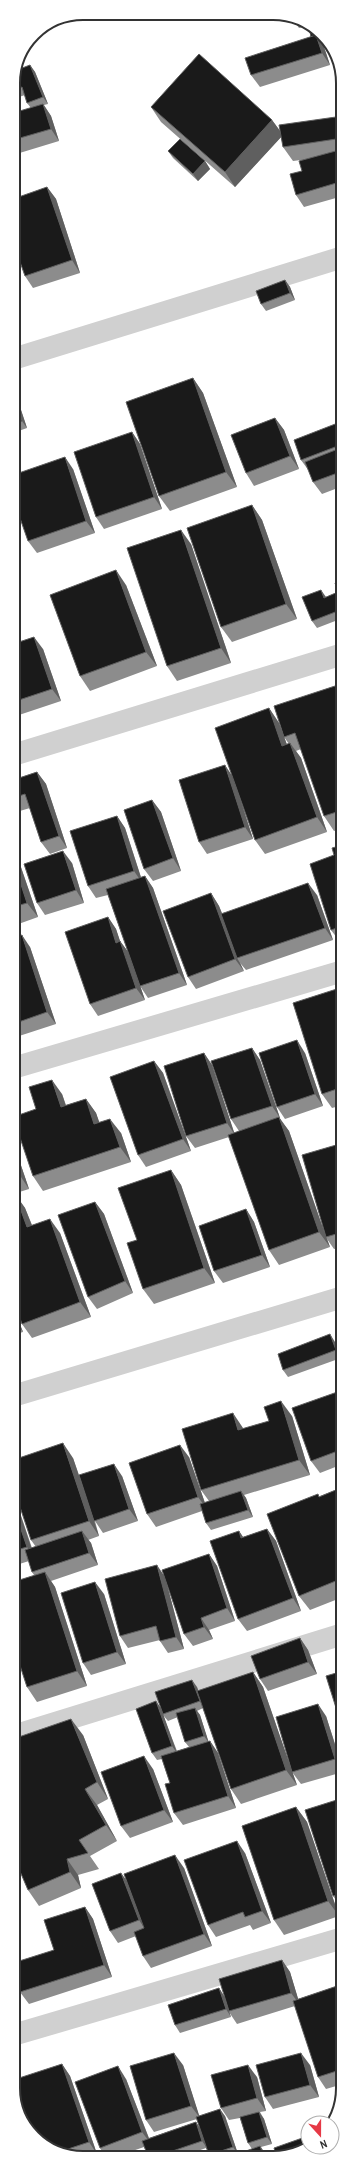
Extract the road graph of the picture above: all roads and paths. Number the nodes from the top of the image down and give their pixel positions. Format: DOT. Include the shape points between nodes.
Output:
graph roads {
  1 [pos="336,259"];
  2 [pos="20,356"];
  3 [pos="336,656"];
  4 [pos="20,753"];
  5 [pos="336,973"];
  6 [pos="20,1066"];
  7 [pos="336,1299"];
  8 [pos="20,1394"];
  9 [pos="336,1636"];
  10 [pos="20,1734"];
  11 [pos="336,1940"];
  12 [pos="20,2033"];
  1 -- 2 [label="street"];
  3 -- 4 [label="street"];
  5 -- 6 [label="street"];
  7 -- 8 [label="street"];
  9 -- 10 [label="street"];
  11 -- 12 [label="street"];
}
